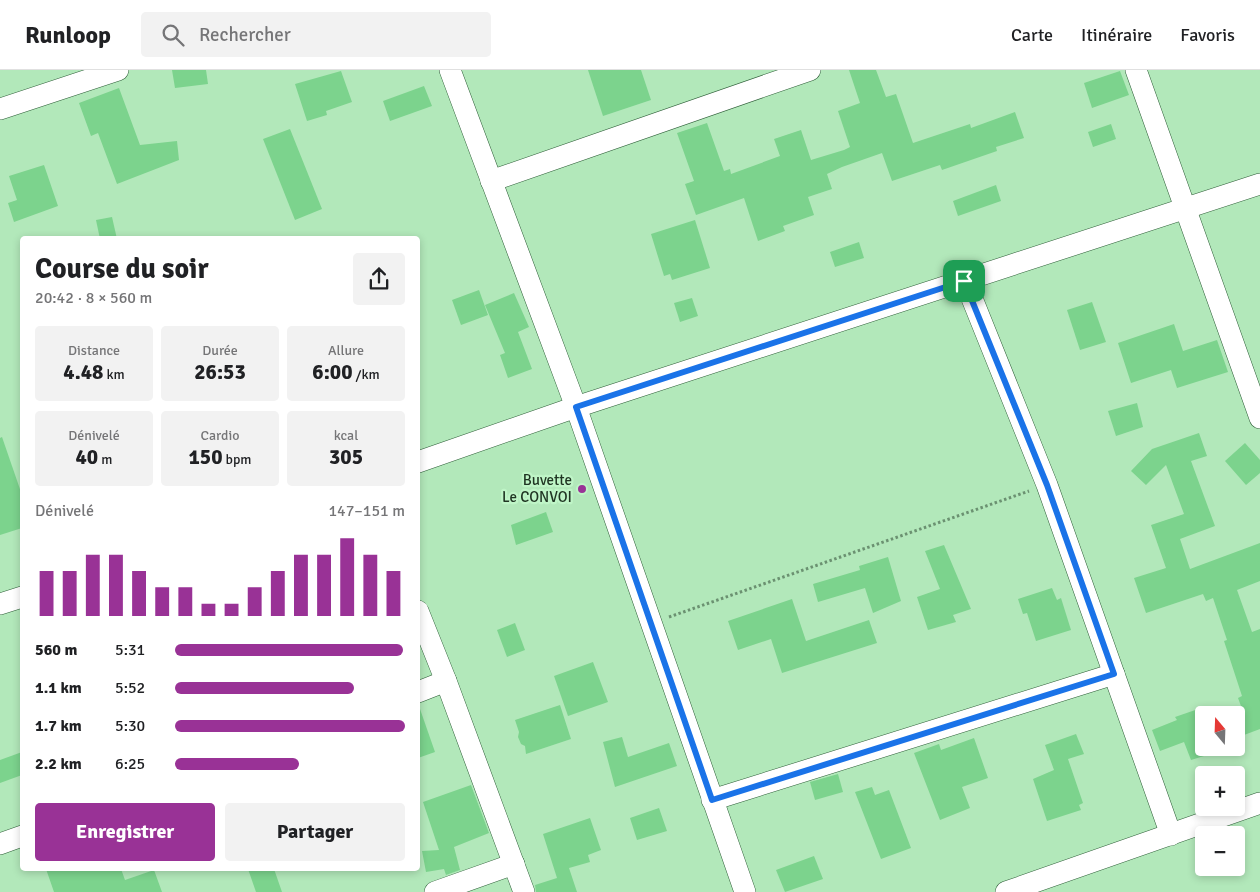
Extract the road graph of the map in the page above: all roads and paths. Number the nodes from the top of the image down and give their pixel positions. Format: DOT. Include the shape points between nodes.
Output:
graph roads {
  1 [pos="118,70"];
  2 [pos="450,70"];
  3 [pos="810,70"];
  4 [pos="1136,70"];
  5 [pos="0,109"];
  6 [pos="490,181"];
  7 [pos="1260,184"];
  8 [pos="1184,208"];
  9 [pos="964,281"];
  10 [pos="576,407"];
  11 [pos="1260,418"];
  12 [pos="420,461"];
  13 [pos="1047,485"];
  14 [pos="20,598"];
  15 [pos="0,604"];
  16 [pos="420,616"];
  17 [pos="650,624"];
  18 [pos="1114,674"];
  19 [pos="446,681"];
  20 [pos="420,691"];
  21 [pos="712,800"];
  22 [pos="1260,803"];
  23 [pos="1171,834"];
  24 [pos="20,837"];
  25 [pos="0,844"];
  26 [pos="514,864"];
  27 [pos="435,892"];
  28 [pos="524,892"];
  29 [pos="745,892"];
  30 [pos="1006,892"];
  1 -- 5 [label="street"];
  2 -- 6 [label="street"];
  3 -- 6 [label="street"];
  4 -- 8 [label="street"];
  6 -- 10 [label="street"];
  7 -- 8 [label="street"];
  8 -- 9 [label="street"];
  8 -- 11 [label="street"];
  9 -- 10 [label="street"];
  9 -- 13 [label="street"];
  10 -- 12 [label="street"];
  10 -- 17 [label="street"];
  13 -- 17 [label="path"];
  13 -- 18 [label="street"];
  14 -- 15 [label="street"];
  16 -- 19 [label="street"];
  17 -- 21 [label="street"];
  18 -- 21 [label="street"];
  18 -- 23 [label="street"];
  19 -- 20 [label="street"];
  19 -- 26 [label="street"];
  21 -- 29 [label="street"];
  22 -- 23 [label="street"];
  23 -- 30 [label="street"];
  24 -- 25 [label="street"];
  26 -- 27 [label="street"];
  26 -- 28 [label="street"];
}
